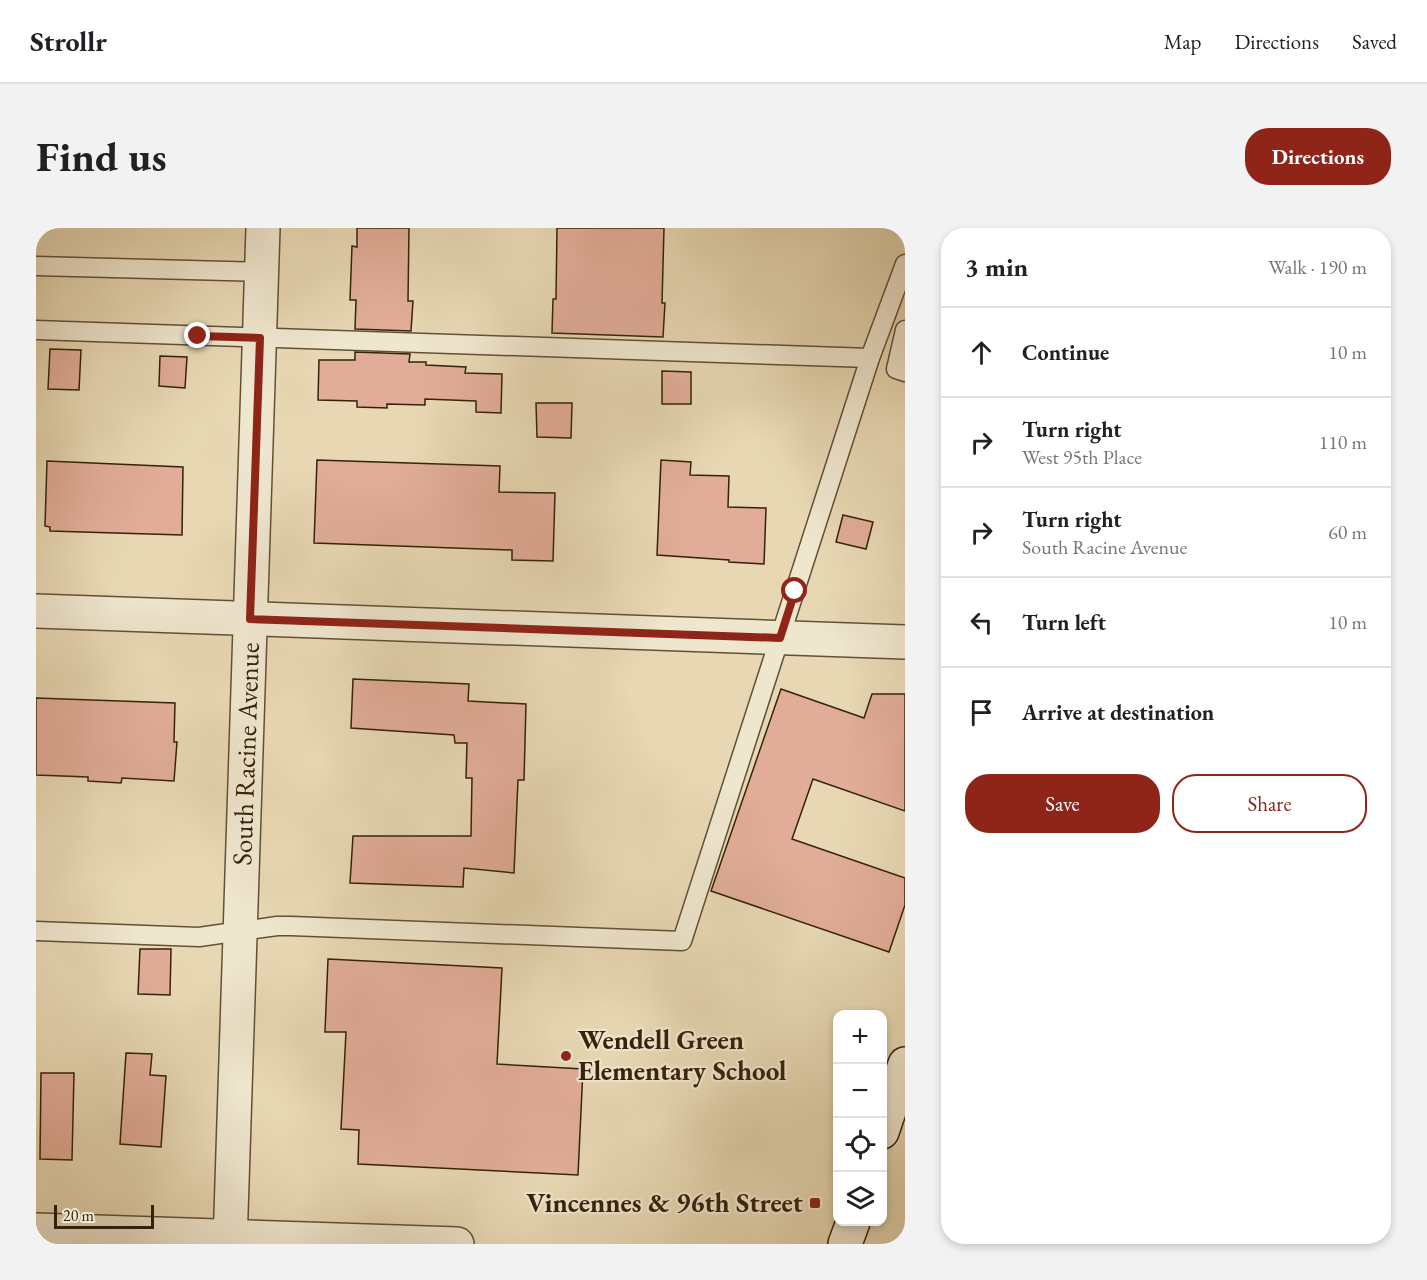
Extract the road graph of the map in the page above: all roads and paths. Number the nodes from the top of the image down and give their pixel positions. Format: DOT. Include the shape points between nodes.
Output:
graph roads {
  1 [pos="263,228"];
  2 [pos="905,264"];
  3 [pos="36,266"];
  4 [pos="262,272"];
  5 [pos="36,330"];
  6 [pos="905,330"];
  7 [pos="260,338"];
  8 [pos="870,358"];
  9 [pos="905,372"];
  10 [pos="36,610"];
  11 [pos="250,619"];
  12 [pos="780,638"];
  13 [pos="905,642"];
  14 [pos="36,931"];
  15 [pos="241,931"];
  16 [pos="905,1064"];
  17 [pos="887,1118"];
  18 [pos="851,1226"];
  19 [pos="36,1230"];
  20 [pos="230,1240"];
  21 [pos="457,1244"];
  22 [pos="845,1244"];
  1 -- 4 [label="street, South Racine Avenue"];
  2 -- 8 [label="lane"];
  3 -- 4 [label="lane"];
  4 -- 7 [label="street, South Racine Avenue"];
  5 -- 7 [label="lane"];
  6 -- 9 [label="lane" via="896,369"];
  7 -- 8 [label="lane"];
  7 -- 11 [label="street, South Racine Avenue"];
  8 -- 12 [label="lane"];
  10 -- 11 [label="street"];
  11 -- 12 [label="street"];
  11 -- 15 [label="street, South Racine Avenue"];
  12 -- 13 [label="street"];
  12 -- 15 [label="lane" via="682,941 291,926"];
  14 -- 15 [label="lane" via="199,937"];
  15 -- 20 [label="street, South Racine Avenue"];
  16 -- 17 [label="street"];
  18 -- 22 [label="street"];
  19 -- 20 [label="street"];
  20 -- 21 [label="street"];
}
